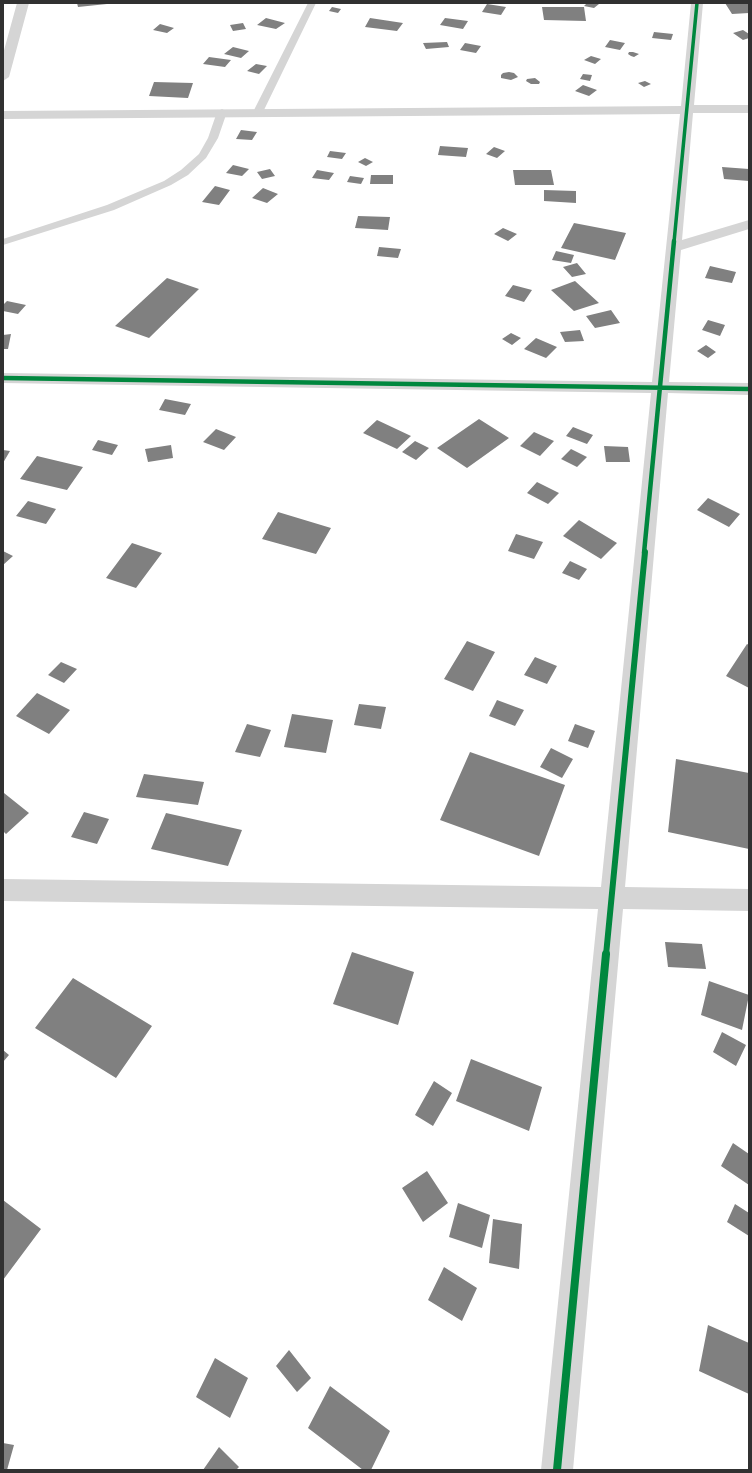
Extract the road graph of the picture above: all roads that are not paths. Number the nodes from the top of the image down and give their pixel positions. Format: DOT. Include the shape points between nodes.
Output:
graph roads {
  1 [pos="23,3"];
  2 [pos="312,3"];
  3 [pos="697,3"];
  4 [pos="3,77"];
  5 [pos="686,109"];
  6 [pos="749,109"];
  7 [pos="222,112"];
  8 [pos="258,112"];
  9 [pos="3,115"];
  10 [pos="749,224"];
  11 [pos="3,242"];
  12 [pos="673,248"];
  13 [pos="3,378"];
  14 [pos="660,388"];
  15 [pos="749,389"];
  16 [pos="3,890"];
  17 [pos="612,898"];
  18 [pos="749,900"];
  19 [pos="557,1470"];
  1 -- 4 [label="street"];
  2 -- 8 [label="lane"];
  3 -- 5 [label="street"];
  5 -- 6 [label="street"];
  5 -- 8 [label="street"];
  5 -- 12 [label="street"];
  7 -- 8 [label="street"];
  7 -- 9 [label="street"];
  7 -- 11 [label="lane" via="209,146 198,161 174,179 125,201"];
  10 -- 12 [label="street"];
  12 -- 14 [label="street"];
  13 -- 14 [label="street"];
  14 -- 15 [label="street"];
  14 -- 17 [label="street"];
  16 -- 17 [label="street"];
  17 -- 18 [label="street"];
  17 -- 19 [label="street"];
}
